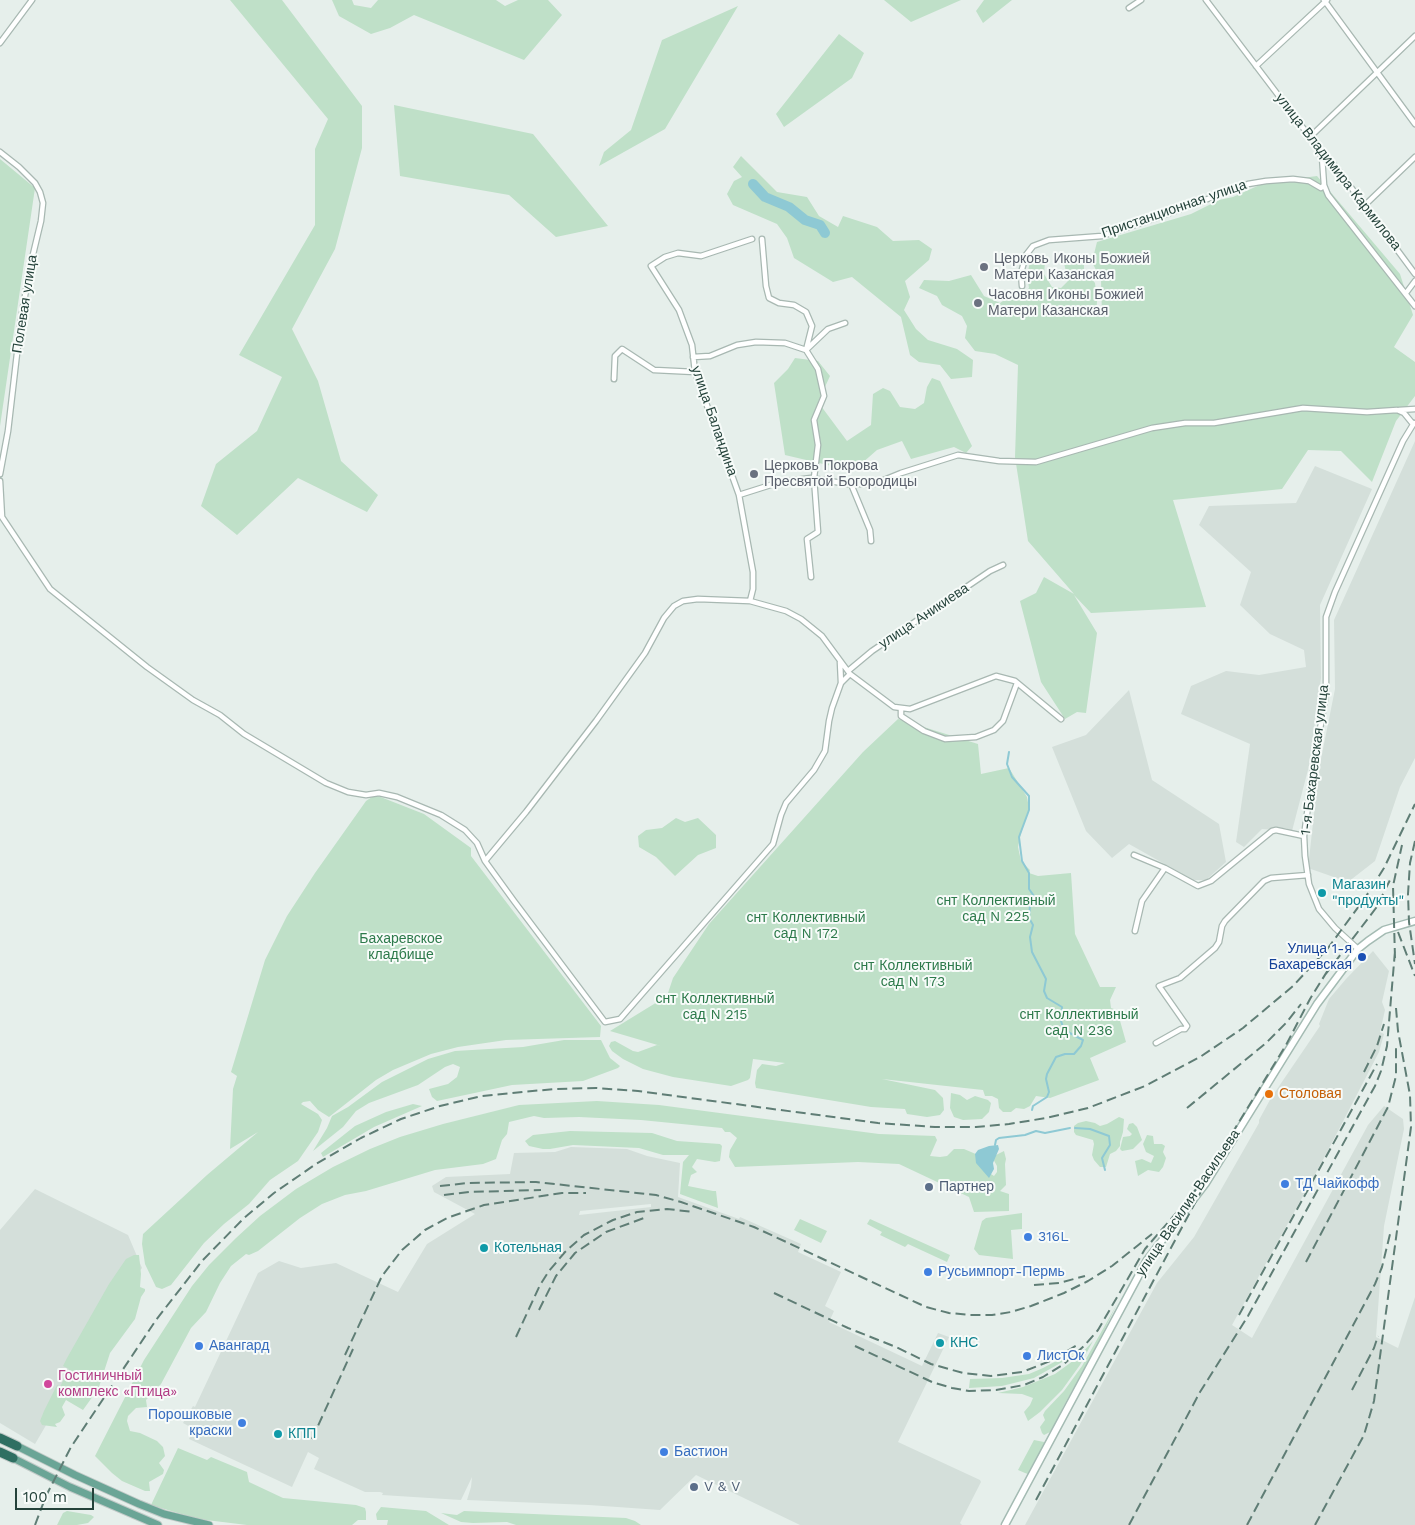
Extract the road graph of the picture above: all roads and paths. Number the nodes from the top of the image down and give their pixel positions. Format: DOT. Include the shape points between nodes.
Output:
graph roads {
  1 [pos="32,0"];
  2 [pos="1141,0"];
  3 [pos="1206,0"];
  4 [pos="1325,1"];
  5 [pos="1129,8"];
  6 [pos="1415,36"];
  7 [pos="0,42"];
  8 [pos="1256,66"];
  9 [pos="1377,72"];
  10 [pos="1415,124"];
  11 [pos="1310,137"];
  12 [pos="0,152"];
  13 [pos="1322,157"];
  14 [pos="1415,157"];
  15 [pos="1324,185"];
  16 [pos="1365,204"];
  17 [pos="752,239"];
  18 [pos="762,239"];
  19 [pos="1415,274"];
  20 [pos="1415,281"];
  21 [pos="1022,286"];
  22 [pos="1406,293"];
  23 [pos="1415,306"];
  24 [pos="845,323"];
  25 [pos="806,350"];
  26 [pos="693,357"];
  27 [pos="695,372"];
  28 [pos="614,379"];
  29 [pos="1415,409"];
  30 [pos="1397,410"];
  31 [pos="1414,423"];
  32 [pos="0,474"];
  33 [pos="814,478"];
  34 [pos="0,481"];
  35 [pos="851,484"];
  36 [pos="739,495"];
  37 [pos="0,496"];
  38 [pos="1,518"];
  39 [pos="871,540"];
  40 [pos="1004,565"];
  41 [pos="811,577"];
  42 [pos="750,602"];
  43 [pos="840,661"];
  44 [pos="849,673"];
  45 [pos="841,683"];
  46 [pos="1017,683"];
  47 [pos="901,708"];
  48 [pos="1060,719"];
  49 [pos="1304,836"];
  50 [pos="1134,855"];
  51 [pos="485,861"];
  52 [pos="1165,868"];
  53 [pos="1308,875"];
  54 [pos="1415,921"];
  55 [pos="1135,931"];
  56 [pos="1358,949"];
  57 [pos="1156,1043"];
  58 [pos="0,1438"];
  59 [pos="17,1446"];
  60 [pos="0,1452"];
  61 [pos="13,1458"];
  62 [pos="158,1525"];
  63 [pos="209,1525"];
  64 [pos="1005,1525"];
  1 -- 7 [label="street"];
  2 -- 5 [label="street"];
  3 -- 8 [label="street, улица Владимира Кармилова"];
  4 -- 8 [label="street"];
  4 -- 9 [label="street"];
  6 -- 9 [label="street"];
  8 -- 11 [label="street, улица Владимира Кармилова"];
  9 -- 10 [label="street"];
  9 -- 11 [label="street"];
  11 -- 13 [label="street, улица Владимира Кармилова"];
  12 -- 32 [label="street, Полевая улица" via="35,183 43,203 21,319"];
  13 -- 15 [label="street"];
  13 -- 16 [label="street, улица Владимира Кармилова" via="1333,163"];
  14 -- 16 [label="street"];
  15 -- 21 [label="street, Пристанционная улица" via="1321,188 1309,181 1266,180 1102,236 1048,240 1033,246 1026,255 1021,273"];
  15 -- 22 [label="street" via="1333,203"];
  16 -- 19 [label="street, улица Владимира Кармилова"];
  17 -- 26 [label="street, улица Баландина" via="701,256 678,253 651,266 679,310 692,344"];
  18 -- 25 [label="street" via="769,298 806,312 812,326"];
  20 -- 22 [label="street"];
  22 -- 23 [label="street"];
  24 -- 25 [label="street" via="828,329"];
  25 -- 26 [label="street" via="785,343 756,342 737,345 710,356"];
  25 -- 33 [label="street" via="818,369 824,396 814,420 818,445"];
  26 -- 27 [label="street, улица Баландина"];
  27 -- 28 [label="street" via="654,370 622,349 614,356"];
  27 -- 36 [label="street, улица Баландина"];
  29 -- 30 [label="street"];
  30 -- 31 [label="street"];
  30 -- 35 [label="street" via="1367,412 1303,408 1214,423 1185,423 1152,428 1036,462 958,455 874,484"];
  31 -- 49 [label="street, 1-я Бахаревская улица" via="1403,441 1326,617 1326,694"];
  33 -- 35 [label="street"];
  33 -- 36 [label="street" via="780,482"];
  33 -- 41 [label="street" via="818,532 807,539"];
  34 -- 37 [label="street"];
  35 -- 39 [label="street"];
  36 -- 42 [label="street, улица Баландина" via="752,572"];
  37 -- 38 [label="street"];
  38 -- 51 [label="street" via="50,589 193,700 326,782 348,792 386,794 441,815 465,830"];
  40 -- 44 [label="street, улица Аникиева" via="872,651"];
  42 -- 43 [label="street" via="786,611 801,619 822,636"];
  42 -- 51 [label="street" via="698,599 674,606 645,654 596,721"];
  43 -- 44 [label="street"];
  43 -- 45 [label="street"];
  44 -- 45 [label="street, улица Аникиева"];
  44 -- 47 [label="street" via="894,707"];
  45 -- 51 [label="street" via="828,721 825,751 814,770 786,803 773,844 620,1019 605,1022"];
  46 -- 47 [label="street" via="996,676 910,709"];
  46 -- 47 [label="street" via="1003,721 994,730 976,737 945,739 924,731 901,716"];
  46 -- 48 [label="street"];
  49 -- 52 [label="street" via="1272,831 1211,881 1198,886"];
  49 -- 53 [label="street, 1-я Бахаревская улица"];
  50 -- 52 [label="street"];
  52 -- 55 [label="street" via="1142,901"];
  53 -- 56 [label="street, 1-я Бахаревская улица" via="1322,914"];
  53 -- 57 [label="street" via="1264,881 1225,921 1215,948 1180,978 1159,986 1187,1026"];
  54 -- 56 [label="main road, улица Василия Васильева" via="1380,932"];
  56 -- 64 [label="main road, улица Василия Васильева" via="1317,1004 1206,1183 1153,1250"];
  58 -- 59 [label="highway"];
  59 -- 63 [label="main road" via="139,1504"];
  60 -- 61 [label="highway"];
  61 -- 62 [label="main road"];
}
